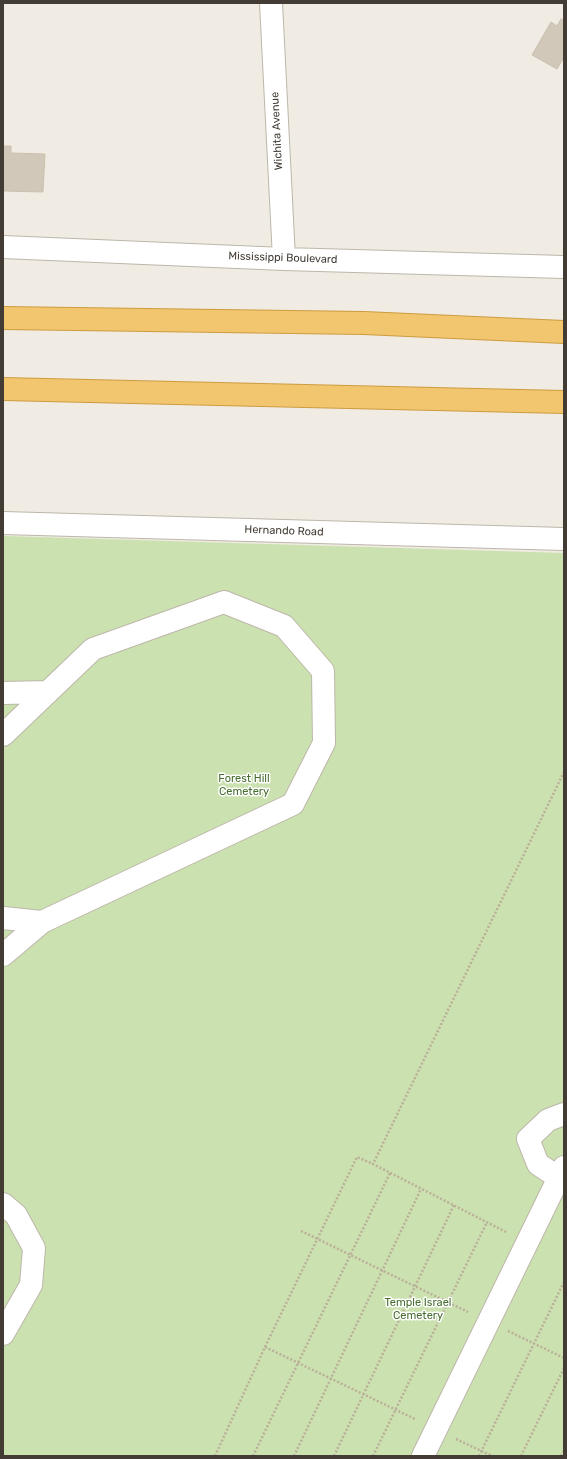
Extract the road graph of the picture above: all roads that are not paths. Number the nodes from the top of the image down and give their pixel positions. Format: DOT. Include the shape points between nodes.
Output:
graph roads {
  1 [pos="271,3"];
  2 [pos="3,248"];
  3 [pos="284,259"];
  4 [pos="564,267"];
  5 [pos="3,318"];
  6 [pos="564,332"];
  7 [pos="3,389"];
  8 [pos="564,402"];
  9 [pos="3,523"];
  10 [pos="564,539"];
  11 [pos="48,692"];
  12 [pos="3,693"];
  13 [pos="3,735"];
  14 [pos="3,918"];
  15 [pos="42,922"];
  16 [pos="3,955"];
  17 [pos="564,1114"];
  18 [pos="562,1172"];
  19 [pos="3,1204"];
  20 [pos="3,1334"];
  21 [pos="424,1456"];
  1 -- 3 [label="street, Wichita Avenue"];
  2 -- 3 [label="street, Mississippi Boulevard"];
  3 -- 4 [label="street, Mississippi Boulevard"];
  5 -- 6 [label="highway" via="364,323"];
  7 -- 8 [label="highway"];
  9 -- 10 [label="street, Hernando Road"];
  11 -- 12 [label="street"];
  11 -- 13 [label="street"];
  11 -- 15 [label="street" via="93,649 224,602 284,626 323,671 324,742 293,804"];
  14 -- 15 [label="street"];
  15 -- 16 [label="street"];
  17 -- 18 [label="street" via="548,1120 528,1139 538,1164"];
  18 -- 21 [label="street"];
  19 -- 20 [label="street" via="16,1215 34,1248 31,1285"];
}
